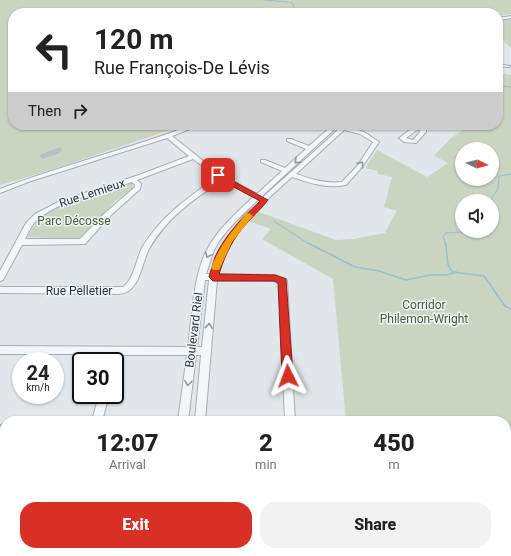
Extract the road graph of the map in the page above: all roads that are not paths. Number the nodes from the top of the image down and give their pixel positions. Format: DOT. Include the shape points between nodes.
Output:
graph roads {
  1 [pos="503,66"];
  2 [pos="508,66"];
  3 [pos="184,130"];
  4 [pos="336,130"];
  5 [pos="337,130"];
  6 [pos="353,130"];
  7 [pos="168,136"];
  8 [pos="289,140"];
  9 [pos="310,149"];
  10 [pos="194,156"];
  11 [pos="263,161"];
  12 [pos="289,173"];
  13 [pos="222,178"];
  14 [pos="133,180"];
  15 [pos="26,181"];
  16 [pos="0,188"];
  17 [pos="0,191"];
  18 [pos="261,198"];
  19 [pos="20,242"];
  20 [pos="201,277"];
  21 [pos="213,277"];
  22 [pos="0,278"];
  23 [pos="0,290"];
  24 [pos="0,350"];
  25 [pos="115,351"];
  26 [pos="192,351"];
  27 [pos="206,351"];
  28 [pos="102,404"];
  29 [pos="98,416"];
  30 [pos="185,416"];
  31 [pos="200,416"];
  32 [pos="290,416"];
  1 -- 2 [label="street"];
  3 -- 7 [label="street"];
  4 -- 9 [label="street, Boulevard Riel"];
  5 -- 12 [label="street, Boulevard Riel"];
  12 -- 6 [label="street, one-way" via="318,183 346,183 376,142"];
  7 -- 10 [label="street"];
  7 -- 15 [label="street"];
  8 -- 9 [label="street"];
  9 -- 12 [label="street, Boulevard Riel, one-way"];
  10 -- 13 [label="street"];
  10 -- 14 [label="street, Rue Lemieux"];
  11 -- 12 [label="street"];
  12 -- 18 [label="street, Boulevard Riel"];
  13 -- 18 [label="street"];
  13 -- 23 [label="street, Rue Pelletier" via="186,201 165,221 147,246 127,289"];
  14 -- 19 [label="street, Rue Lemieux" via="48,209 32,221"];
  14 -- 19 [label="street" via="138,184 138,188 107,215 85,241"];
  15 -- 16 [label="street"];
  15 -- 17 [label="street"];
  18 -- 20 [label="street, Boulevard Riel, one-way" via="230,224 217,240 207,258"];
  18 -- 21 [label="street, Boulevard Riel" via="229,241 220,256"];
  19 -- 22 [label="street, Rue Lemieux"];
  20 -- 21 [label="street"];
  20 -- 26 [label="street, Boulevard Riel"];
  27 -- 21 [label="street, Boulevard Riel, one-way"];
  21 -- 32 [label="street" via="275,278 283,281"];
  24 -- 25 [label="street"];
  25 -- 26 [label="street"];
  26 -- 27 [label="street"];
  26 -- 30 [label="street, Boulevard Riel, one-way"];
  27 -- 31 [label="street, Boulevard Riel"];
  28 -- 29 [label="street"];
}
